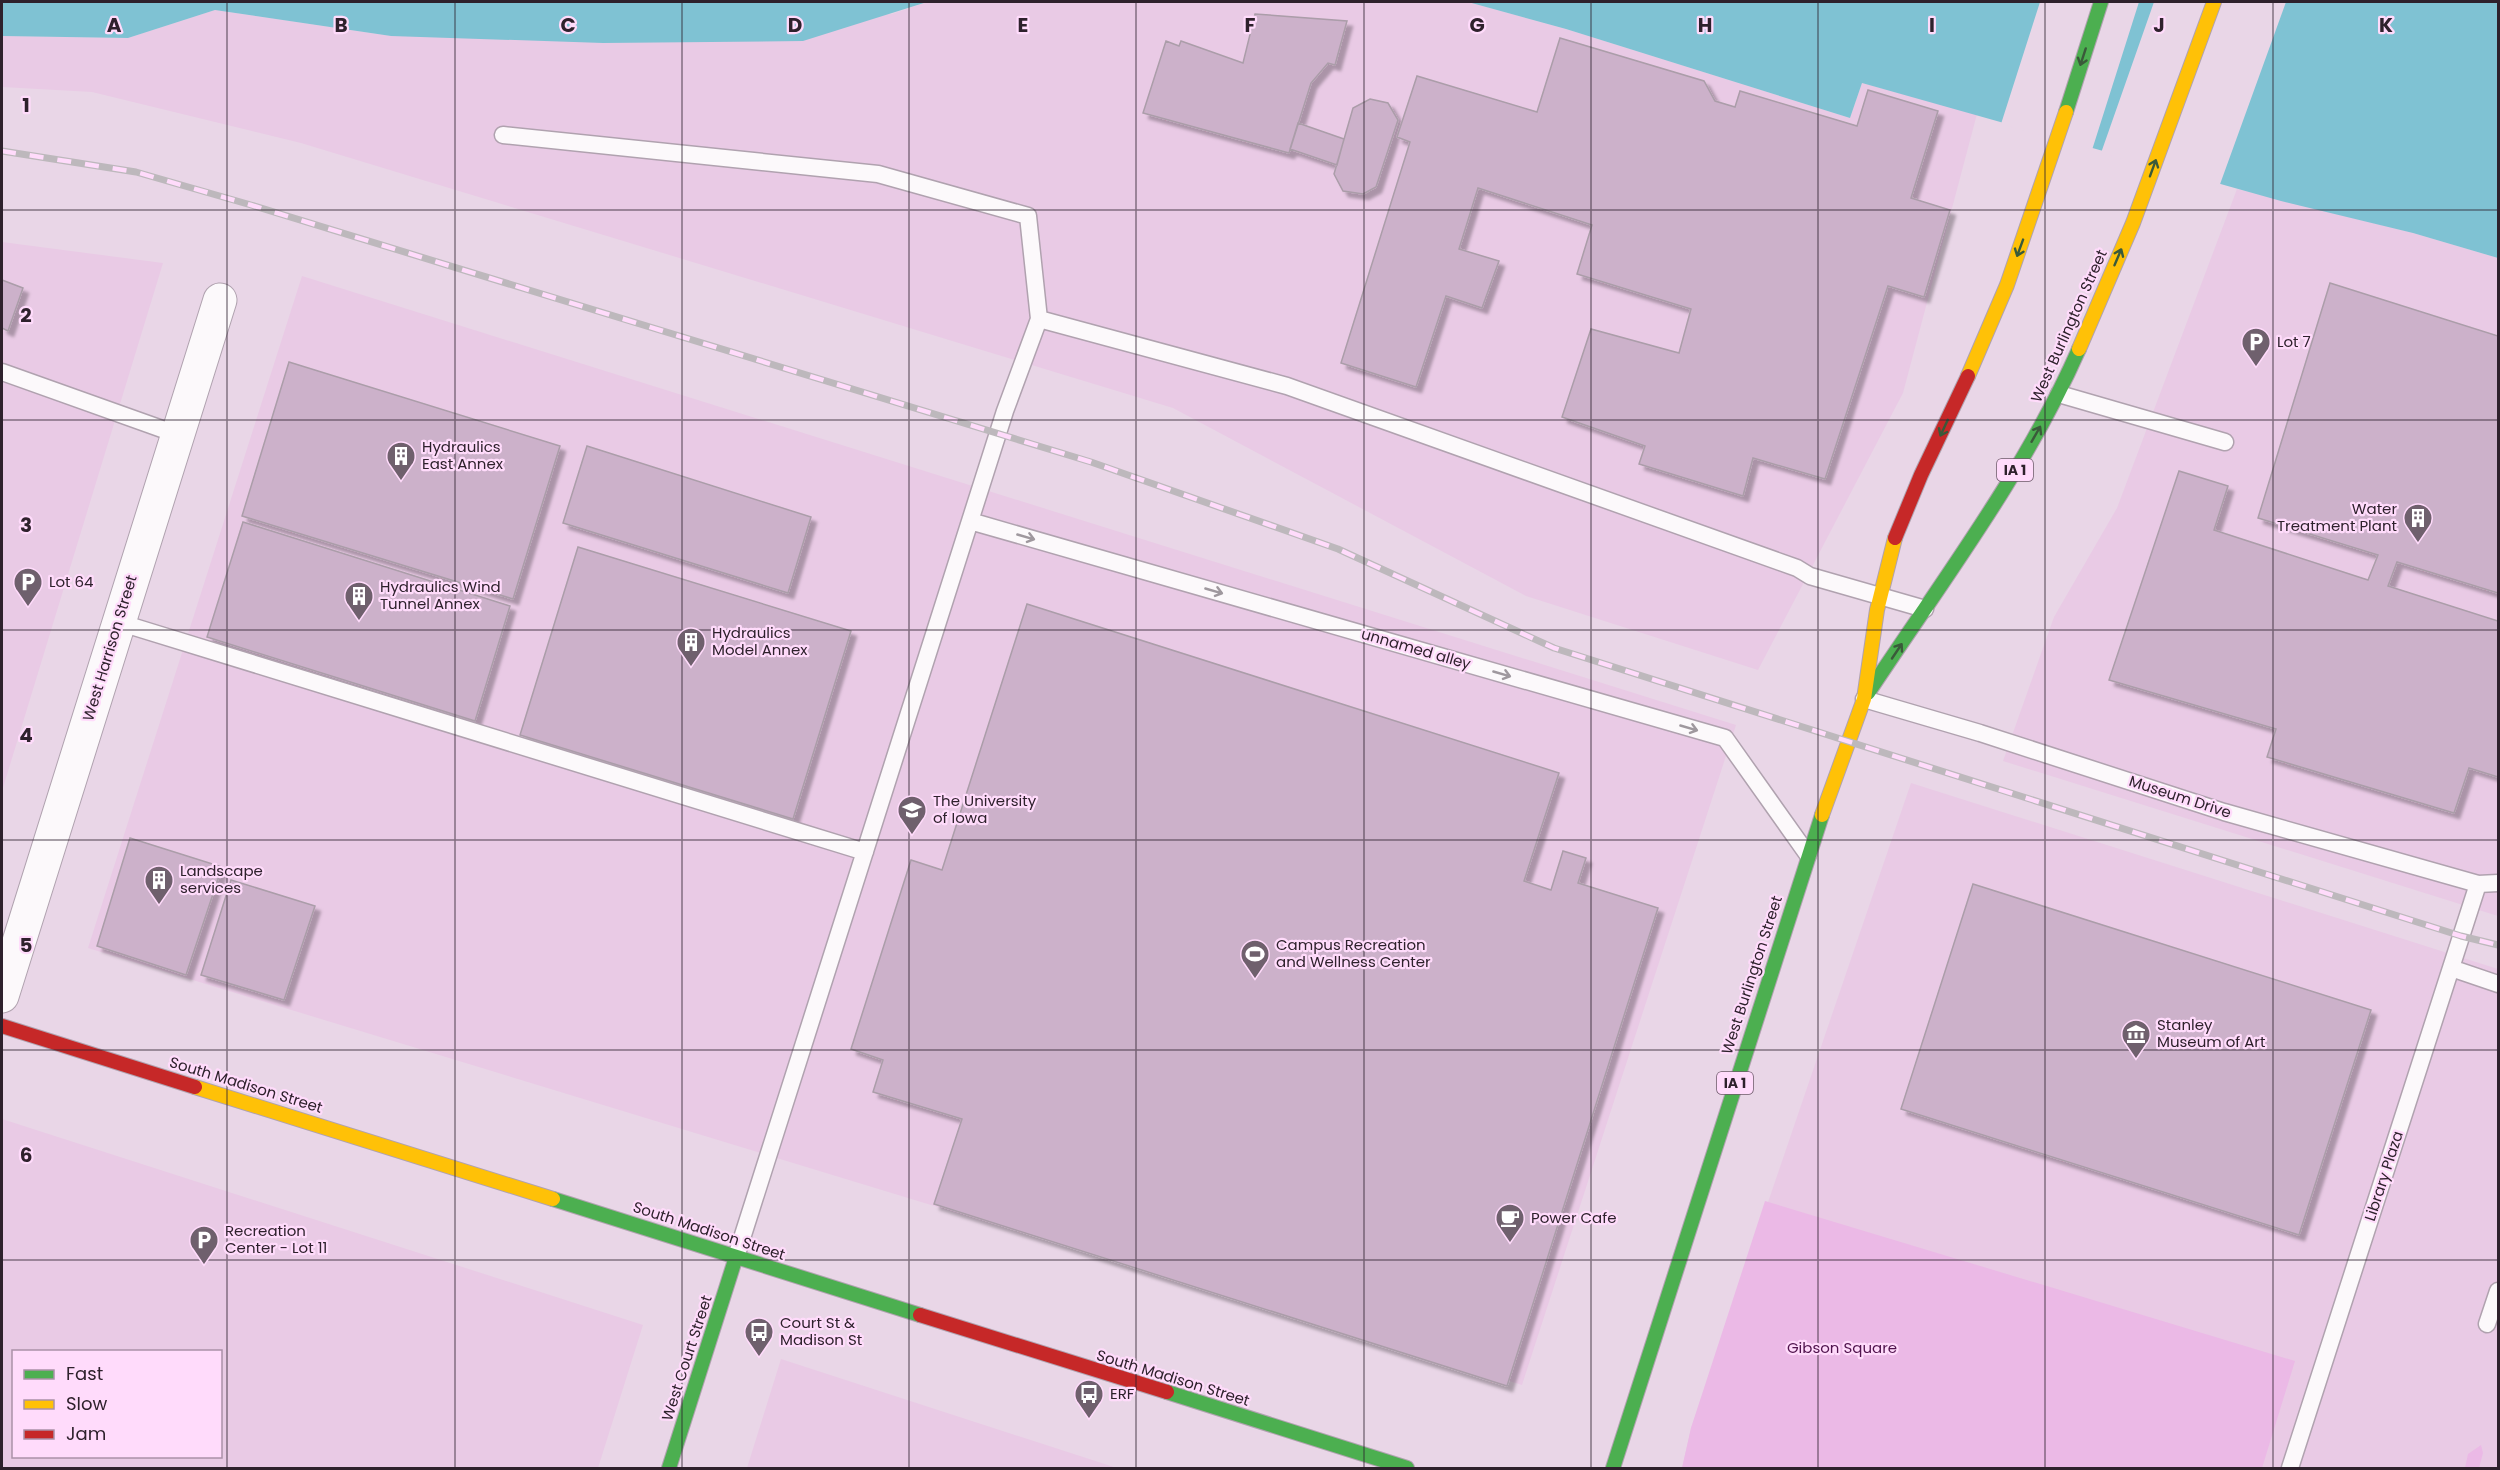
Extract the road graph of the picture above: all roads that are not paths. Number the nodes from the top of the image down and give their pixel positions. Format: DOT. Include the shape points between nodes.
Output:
graph roads {
  1 [pos="2101,2"];
  2 [pos="2214,2"];
  3 [pos="503,135"];
  4 [pos="219,300"];
  5 [pos="1039,319"];
  6 [pos="2,372"];
  7 [pos="2059,394"];
  8 [pos="176,434"];
  9 [pos="2225,442"];
  10 [pos="970,520"];
  11 [pos="1880,595"];
  12 [pos="1924,609"];
  13 [pos="118,622"];
  14 [pos="1864,699"];
  15 [pos="865,852"];
  16 [pos="1808,855"];
  17 [pos="2499,883"];
  18 [pos="2478,884"];
  19 [pos="2451,968"];
  20 [pos="2499,984"];
  21 [pos="2,996"];
  22 [pos="2,1026"];
  23 [pos="736,1257"];
  24 [pos="2499,1291"];
  25 [pos="2487,1324"];
  26 [pos="669,1468"];
  27 [pos="1405,1468"];
  28 [pos="1613,1468"];
  29 [pos="2290,1468"];
  1 -- 11 [label="main road, West Burlington Street / IA 1, one-way" via="2007,285 1892,546"];
  7 -- 2 [label="main road, West Burlington Street / IA 1, one-way" via="2133,223"];
  3 -- 5 [label="lane" via="878,174 1028,216"];
  4 -- 8 [label="street, West Harrison Street"];
  5 -- 10 [label="lane"];
  5 -- 11 [label="lane" via="1287,386 1797,568 1810,576"];
  6 -- 8 [label="lane"];
  7 -- 9 [label="lane"];
  12 -- 7 [label="main road, West Burlington Street / IA 1, one-way" via="2008,482"];
  8 -- 13 [label="street, West Harrison Street"];
  10 -- 15 [label="lane"];
  10 -- 16 [label="lane, unnamed alley, one-way" via="1725,738"];
  11 -- 12 [label="lane"];
  11 -- 14 [label="main road, West Burlington Street / IA 1"];
  14 -- 12 [label="main road, West Burlington Street / IA 1, one-way"];
  13 -- 15 [label="lane"];
  13 -- 21 [label="street, West Harrison Street"];
  14 -- 16 [label="main road, West Burlington Street / IA 1"];
  14 -- 18 [label="lane, Museum Drive" via="2224,812"];
  15 -- 23 [label="lane"];
  16 -- 28 [label="main road, West Burlington Street / IA 1"];
  17 -- 18 [label="lane, Museum Drive"];
  18 -- 19 [label="lane, Library Plaza"];
  19 -- 20 [label="lane"];
  19 -- 29 [label="lane, Library Plaza"];
  22 -- 23 [label="main road, South Madison Street"];
  23 -- 26 [label="main road, West Court Street"];
  23 -- 27 [label="main road, South Madison Street"];
  24 -- 25 [label="lane"];
}
